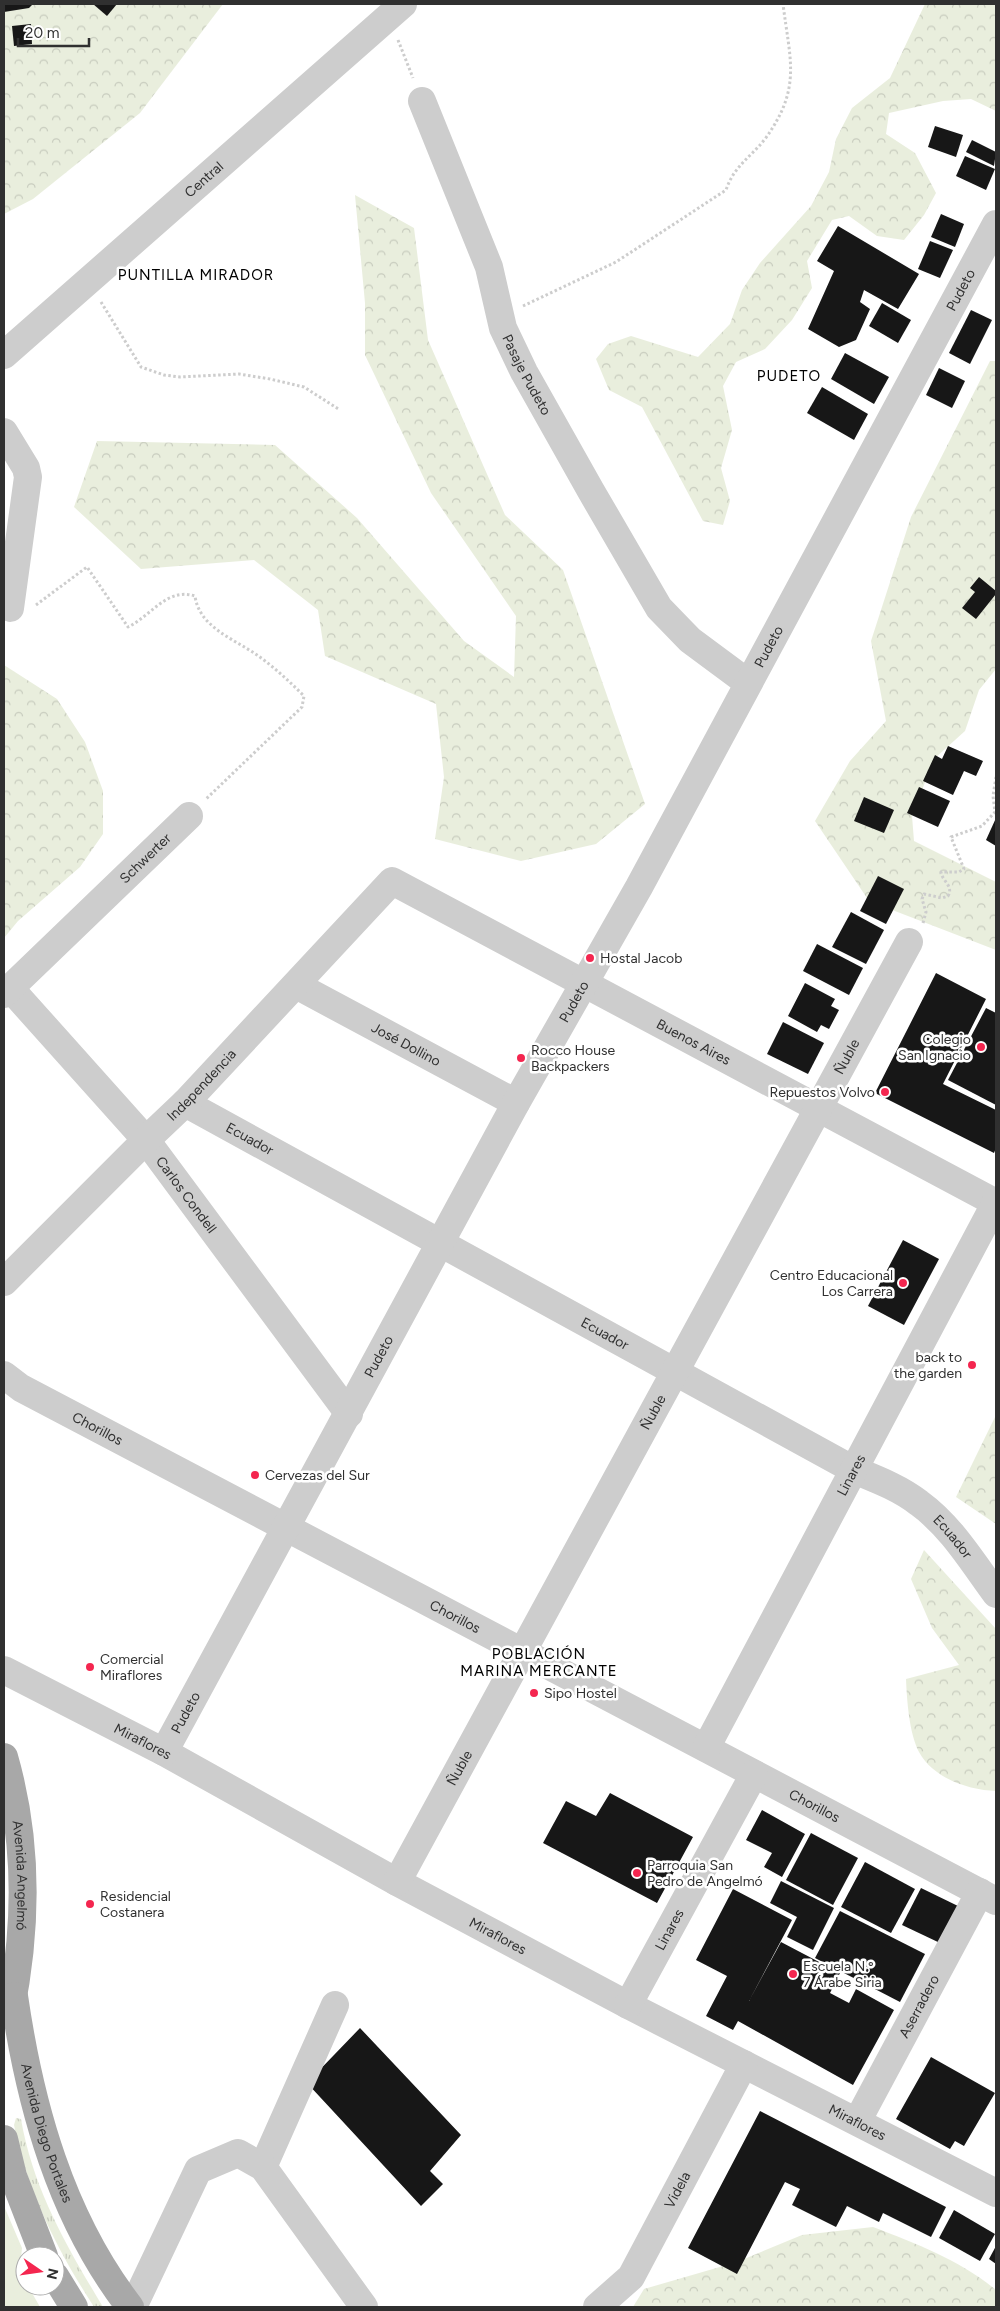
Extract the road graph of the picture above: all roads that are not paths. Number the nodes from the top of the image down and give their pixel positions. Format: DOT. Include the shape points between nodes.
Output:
graph roads {
  1 [pos="396,10"];
  2 [pos="422,101"];
  3 [pos="996,224"];
  4 [pos="4,355"];
  5 [pos="4,432"];
  6 [pos="10,608"];
  7 [pos="748,683"];
  8 [pos="189,816"];
  9 [pos="392,881"];
  10 [pos="909,942"];
  11 [pos="585,984"];
  12 [pos="296,985"];
  13 [pos="7,991"];
  14 [pos="186,1103"];
  15 [pos="516,1103"];
  16 [pos="817,1109"];
  17 [pos="146,1140"];
  18 [pos="996,1203"];
  19 [pos="442,1243"];
  20 [pos="4,1282"];
  21 [pos="675,1371"];
  22 [pos="9,1385"];
  23 [pos="349,1414"];
  24 [pos="854,1470"];
  25 [pos="286,1528"];
  26 [pos="996,1594"];
  27 [pos="522,1652"];
  28 [pos="4,1670"];
  29 [pos="706,1748"];
  30 [pos="164,1752"];
  31 [pos="4,1757"];
  32 [pos="754,1774"];
  33 [pos="397,1882"];
  34 [pos="988,1896"];
  35 [pos="9,1993"];
  36 [pos="334,2005"];
  37 [pos="628,2005"];
  38 [pos="4,2049"];
  39 [pos="744,2064"];
  40 [pos="858,2120"];
  41 [pos="4,2139"];
  42 [pos="263,2167"];
  43 [pos="996,2193"];
  44 [pos="40,2246"];
  45 [pos="65,2292"];
  46 [pos="74,2307"];
  47 [pos="131,2307"];
  48 [pos="364,2307"];
  49 [pos="597,2307"];
  1 -- 4 [label="street, Central"];
  2 -- 7 [label="street, Pasaje Pudeto" via="489,267 503,328 590,491 659,608 697,645"];
  3 -- 7 [label="street, Pudeto"];
  5 -- 6 [label="street" via="26,468 28,478"];
  7 -- 11 [label="street, Pudeto"];
  8 -- 13 [label="street, Schwerter"];
  9 -- 11 [label="street, Buenos Aires"];
  9 -- 12 [label="street, Independencia"];
  10 -- 16 [label="street, Ñuble"];
  11 -- 15 [label="street, Pudeto"];
  11 -- 16 [label="street, Buenos Aires"];
  12 -- 14 [label="street, Independencia"];
  12 -- 15 [label="street, José Dollino"];
  13 -- 17 [label="street, Carlos Condell"];
  14 -- 17 [label="street, Independencia"];
  14 -- 19 [label="street, Ecuador"];
  15 -- 19 [label="street, Pudeto"];
  16 -- 18 [label="street, Buenos Aires"];
  16 -- 21 [label="street, Ñuble"];
  17 -- 20 [label="street, Independencia"];
  17 -- 23 [label="street, Carlos Condell"];
  18 -- 24 [label="street, Linares"];
  19 -- 21 [label="street, Ecuador"];
  19 -- 23 [label="street, Pudeto"];
  21 -- 24 [label="street, Ecuador"];
  21 -- 27 [label="street, Ñuble"];
  22 -- 25 [label="street, Chorillos"];
  23 -- 25 [label="street, Pudeto"];
  24 -- 26 [label="street, Ecuador" via="889,1484 933,1515"];
  24 -- 29 [label="street, Linares"];
  25 -- 27 [label="street, Chorillos"];
  25 -- 30 [label="street, Pudeto"];
  27 -- 29 [label="street, Chorillos"];
  27 -- 33 [label="street, Ñuble"];
  28 -- 30 [label="street, Miraflores"];
  29 -- 32 [label="street, Chorillos"];
  30 -- 33 [label="street, Miraflores"];
  31 -- 35 [label="main road, Avenida Angelmó" via="19,1826 22,1864 22,1898"];
  32 -- 34 [label="street, Chorillos"];
  32 -- 37 [label="street, Linares"];
  33 -- 37 [label="street, Miraflores"];
  34 -- 40 [label="street, Aserradero"];
  35 -- 38 [label="main road"];
  35 -- 47 [label="main road, Avenida Diego Portales" via="38,2111 69,2203 104,2272"];
  36 -- 42 [label="street"];
  37 -- 39 [label="street, Miraflores"];
  39 -- 40 [label="street, Miraflores"];
  39 -- 49 [label="street, Videla" via="631,2277"];
  40 -- 43 [label="street, Miraflores"];
  41 -- 44 [label="main road" via="12,2176"];
  42 -- 47 [label="street" via="238,2153 198,2170"];
  42 -- 48 [label="street"];
  45 -- 46 [label="main road"];
}
